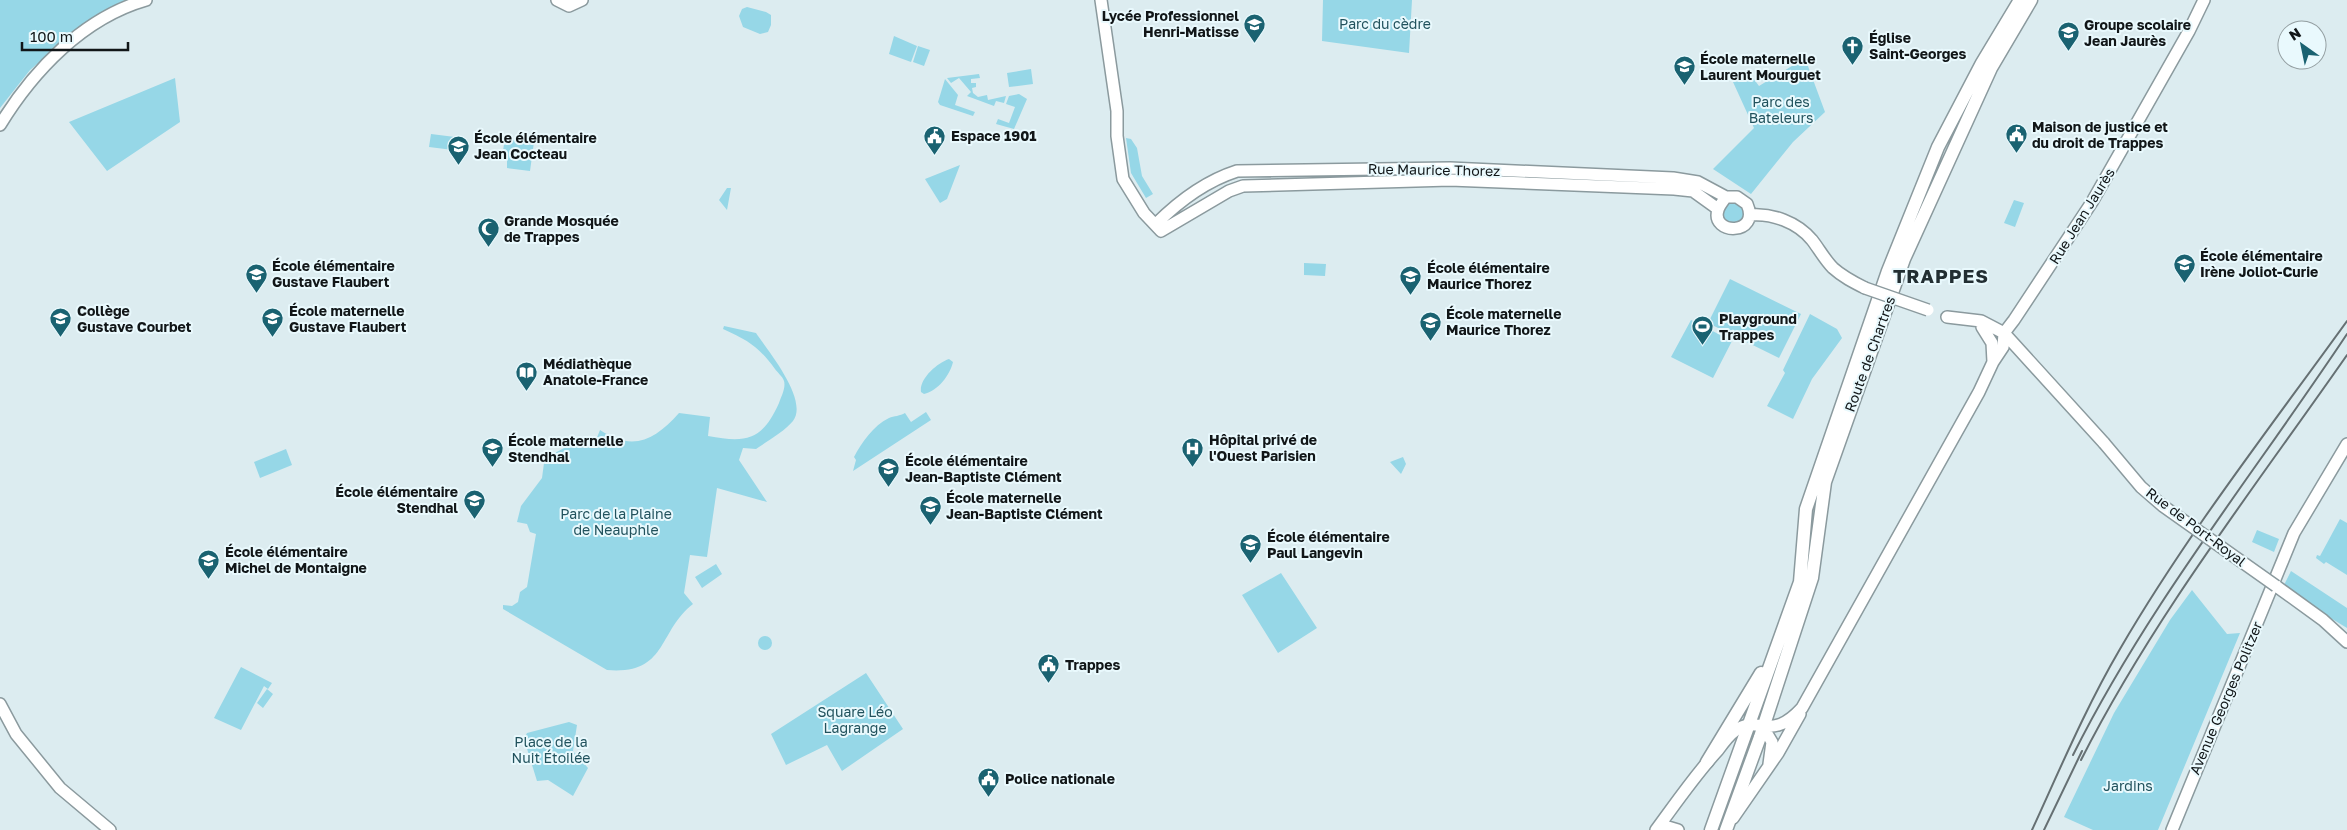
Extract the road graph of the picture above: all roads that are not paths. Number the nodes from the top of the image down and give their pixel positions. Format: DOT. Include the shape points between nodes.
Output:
graph roads {
  1 [pos="146,0"];
  2 [pos="558,0"];
  3 [pos="582,0"];
  4 [pos="1101,0"];
  5 [pos="2020,0"];
  6 [pos="2031,0"];
  7 [pos="2204,0"];
  8 [pos="0,125"];
  9 [pos="1726,197"];
  10 [pos="1718,210"];
  11 [pos="1750,214"];
  12 [pos="1156,225"];
  13 [pos="1947,317"];
  14 [pos="1982,326"];
  15 [pos="2004,333"];
  16 [pos="1993,362"];
  17 [pos="2347,444"];
  18 [pos="1791,612"];
  19 [pos="2323,620"];
  20 [pos="2347,633"];
  21 [pos="2347,642"];
  22 [pos="0,704"];
  23 [pos="1802,708"];
  24 [pos="1750,724"];
  25 [pos="1763,728"];
  26 [pos="1707,762"];
  27 [pos="1769,766"];
  28 [pos="1726,828"];
  29 [pos="110,830"];
  30 [pos="1656,830"];
  31 [pos="1678,830"];
  32 [pos="1711,830"];
  33 [pos="2172,830"];
  1 -- 8 [label="main road" via="109,16 61,50 18,96"];
  2 -- 3 [label="main road" via="569,6"];
  4 -- 12 [label="main road" via="1123,179 1144,213"];
  5 -- 18 [label="main road, Route de Chartres" via="1938,147 1888,271 1806,509 1800,582"];
  6 -- 25 [label="main road, Route de Chartres" via="1991,68 1904,259 1825,482 1812,578"];
  7 -- 15 [label="main road, Rue Jean Jaurès" via="2092,202"];
  9 -- 10 [label="main road"];
  9 -- 11 [label="main road" via="1742,200"];
  9 -- 12 [label="main road, Rue Maurice Thorez" via="1698,182 1673,178 1450,168 1237,171 1219,176 1180,202"];
  10 -- 11 [label="main road" via="1719,221 1733,229 1742,227"];
  10 -- 12 [label="main road, Rue Maurice Thorez" via="1693,191 1674,188 1450,180 1243,186"];
  11 -- 13 [label="main road, bridge" via="1766,214 1781,219 1810,238 1831,266 1845,278"];
  13 -- 14 [label="main road, Rue de Port-Royal"];
  13 -- 15 [label="main road, Rue de Port-Royal" via="1980,321"];
  14 -- 15 [label="main road, Rue de Port-Royal" via="1995,333"];
  14 -- 16 [label="main road" via="1992,343"];
  15 -- 16 [label="main road, Rue Jean Jaurès" via="2003,347"];
  15 -- 19 [label="main road, Rue de Port-Royal, bridge" via="2017,334 2141,487"];
  16 -- 23 [label="main road, Rue Jean Jaurès"];
  17 -- 33 [label="main road, Avenue Georges Politzer" via="2294,533"];
  18 -- 24 [label="main road, Route de Chartres"];
  18 -- 26 [label="main road" via="1782,618 1754,687"];
  19 -- 20 [label="main road, Rue de Port-Royal"];
  19 -- 21 [label="main road, Rue de Port-Royal"];
  22 -- 29 [label="main road" via="16,734 60,788"];
  23 -- 25 [label="main road" via="1783,725"];
  23 -- 27 [label="main road, Rue Jean Jaurès"];
  24 -- 25 [label="main road"];
  24 -- 26 [label="main road" via="1734,732"];
  24 -- 32 [label="main road, Route de Chartres"];
  25 -- 27 [label="main road" via="1772,742"];
  25 -- 28 [label="main road, Route de Chartres"];
  26 -- 30 [label="main road"];
  27 -- 28 [label="main road, Rue Jean Jaurès"];
  30 -- 31 [label="main road" via="1668,827"];
}
